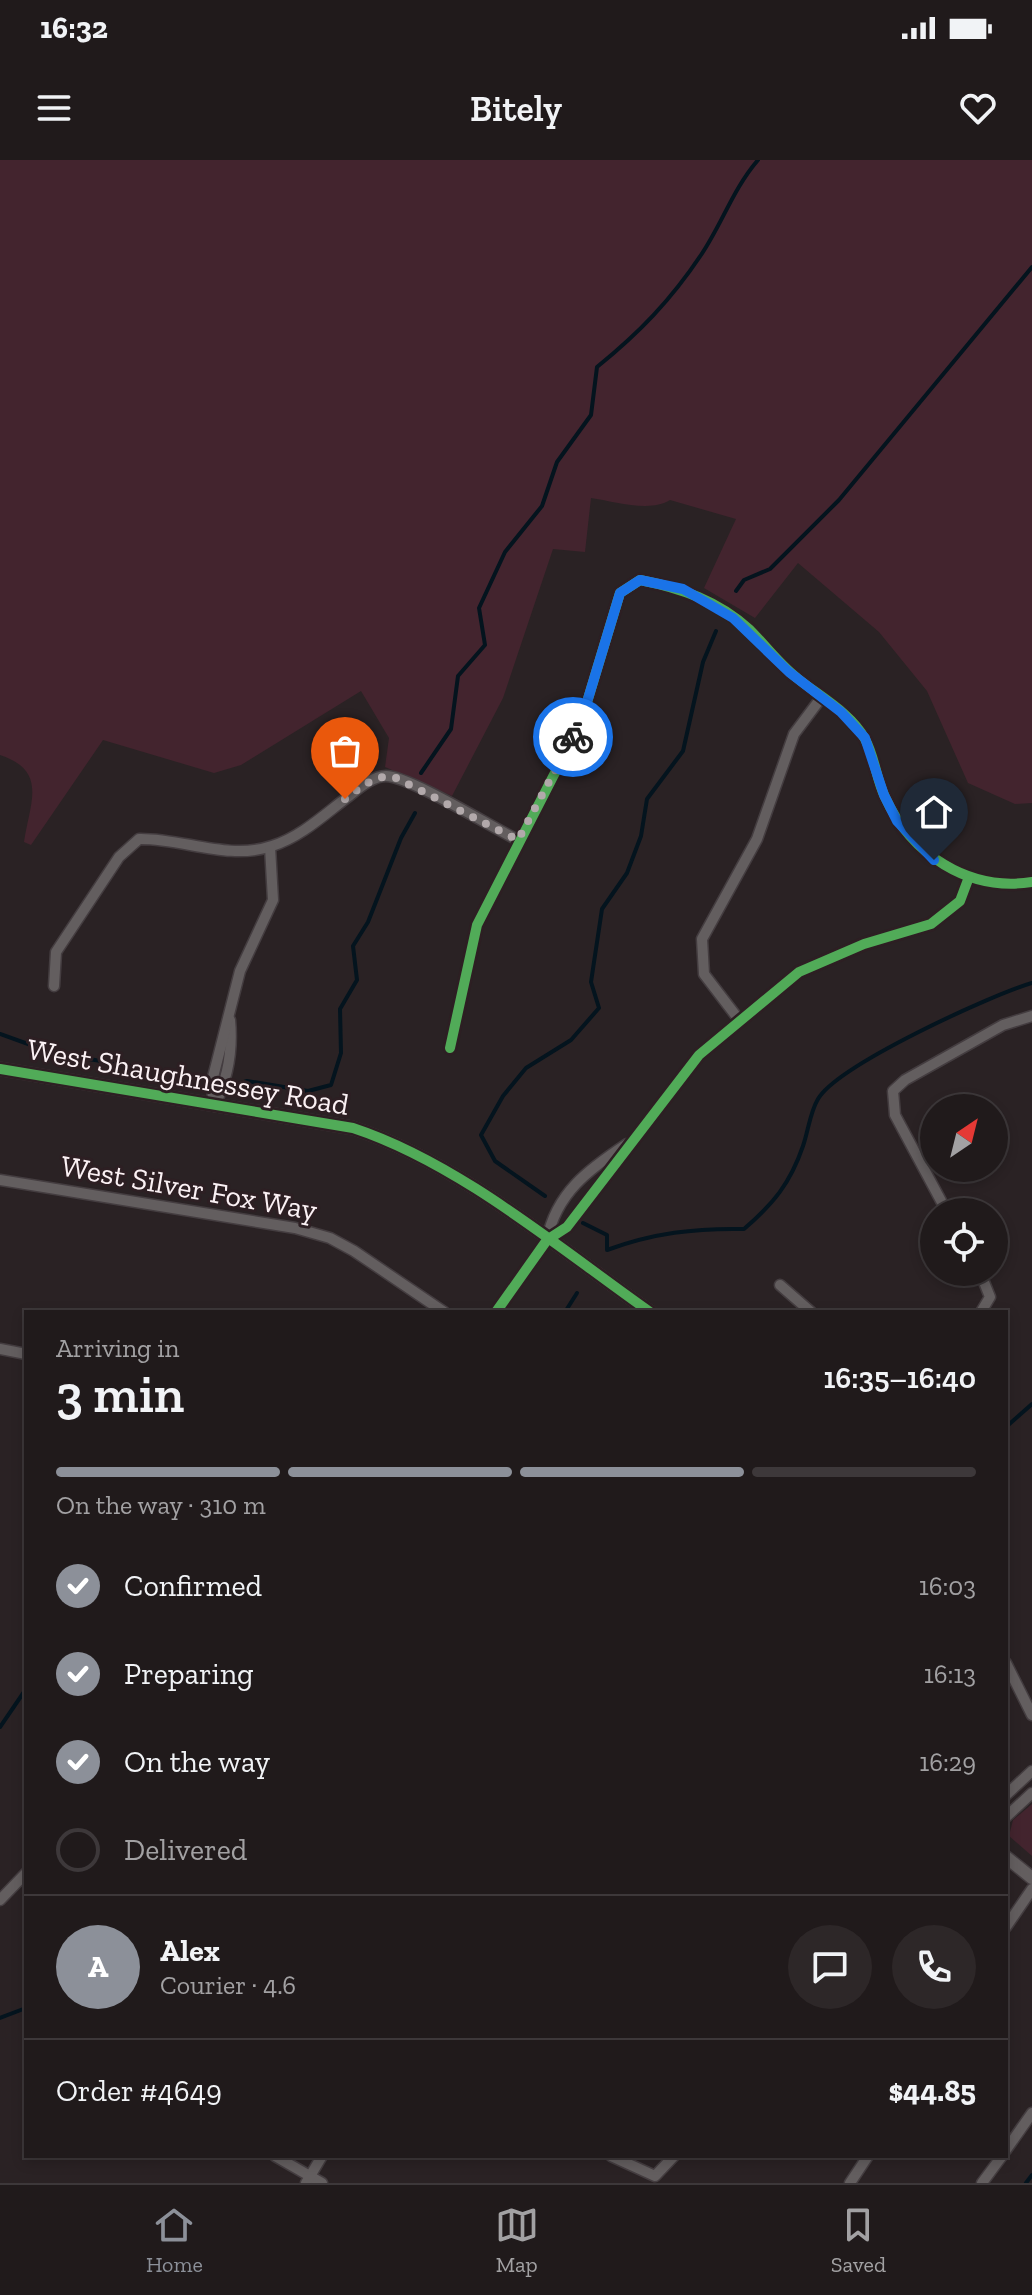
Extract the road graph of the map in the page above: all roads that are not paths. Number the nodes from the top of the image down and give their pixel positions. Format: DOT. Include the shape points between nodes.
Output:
graph roads {
  1 [pos="821,698"];
  2 [pos="518,840"];
  3 [pos="270,847"];
  4 [pos="969,877"];
  5 [pos="1032,882"];
  6 [pos="54,986"];
  7 [pos="1031,1018"];
  8 [pos="740,1021"];
  9 [pos="450,1048"];
  10 [pos="0,1069"];
  11 [pos="215,1106"];
  12 [pos="632,1141"];
  13 [pos="0,1180"];
  14 [pos="576,1185"];
  15 [pos="590,1196"];
  16 [pos="939,1198"];
  17 [pos="547,1240"];
  18 [pos="780,1285"];
  19 [pos="986,1286"];
  20 [pos="441,1310"];
  21 [pos="497,1310"];
  22 [pos="647,1310"];
  23 [pos="809,1310"];
  24 [pos="982,1310"];
  25 [pos="0,1349"];
  26 [pos="24,1354"];
  27 [pos="1008,1667"];
  28 [pos="1032,1715"];
  29 [pos="1032,1771"];
  30 [pos="1019,1783"];
  31 [pos="1008,1793"];
  32 [pos="1031,1794"];
  33 [pos="1008,1815"];
  34 [pos="1008,1859"];
  35 [pos="24,1875"];
  36 [pos="1032,1878"];
  37 [pos="1032,1889"];
  38 [pos="0,1900"];
  39 [pos="1008,1924"];
  40 [pos="1032,2113"];
  41 [pos="1008,2147"];
  42 [pos="278,2158"];
  43 [pos="321,2158"];
  44 [pos="615,2158"];
  45 [pos="672,2158"];
  46 [pos="867,2158"];
  47 [pos="1001,2158"];
  48 [pos="308,2180"];
  49 [pos="322,2183"];
  50 [pos="850,2183"];
  51 [pos="982,2183"];
  1 -- 2 [label="street" via="733,618 683,589 640,580 620,593 581,722"];
  1 -- 4 [label="street" via="865,738 884,795 913,841 934,860"];
  1 -- 8 [label="street" via="794,734 757,839 702,939 704,974"];
  2 -- 3 [label="street" via="405,781 384,776"];
  2 -- 9 [label="street" via="477,925"];
  3 -- 6 [label="street" via="212,849 139,839 119,857 56,952"];
  3 -- 11 [label="street" via="273,900 244,959 230,1018 231,1055"];
  4 -- 5 [label="street"];
  4 -- 8 [label="street" via="960,901 931,924 864,944 799,972"];
  7 -- 16 [label="street" via="1003,1025 893,1091 895,1115"];
  8 -- 12 [label="street" via="699,1055"];
  10 -- 11 [label="street, West Shaughnessey Road"];
  11 -- 17 [label="street, West Shaughnessey Road" via="353,1128 386,1139 432,1161"];
  12 -- 14 [label="street" via="593,1165"];
  12 -- 15 [label="street"];
  13 -- 20 [label="street, West Silver Fox Way" via="330,1238"];
  14 -- 15 [label="street"];
  14 -- 17 [label="street" via="552,1217"];
  15 -- 17 [label="street" via="567,1227"];
  17 -- 21 [label="street"];
  17 -- 22 [label="street, West Shaughnessey Road"];
  18 -- 23 [label="street"];
  19 -- 24 [label="street" via="990,1297"];
  25 -- 26 [label="street"];
  27 -- 28 [label="street"];
  29 -- 30 [label="street"];
  30 -- 31 [label="street"];
  30 -- 32 [label="street"];
  32 -- 33 [label="street"];
  34 -- 36 [label="street"];
  35 -- 38 [label="street"];
  37 -- 39 [label="street"];
  40 -- 41 [label="street"];
  42 -- 48 [label="street"];
  43 -- 48 [label="street"];
  44 -- 45 [label="street" via="655,2176"];
  46 -- 50 [label="street"];
  47 -- 51 [label="street"];
  48 -- 49 [label="street"];
}
